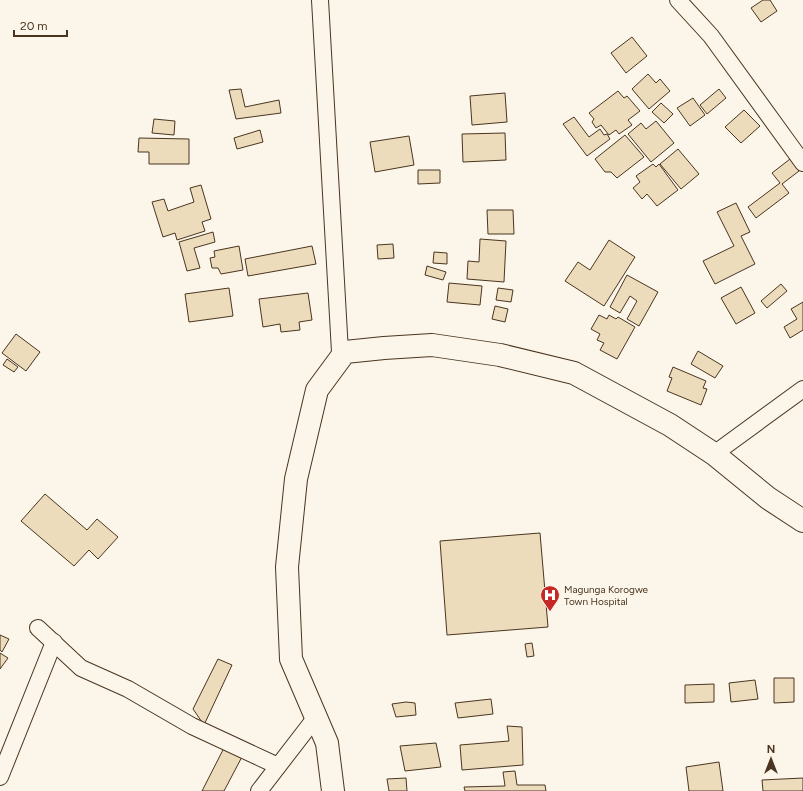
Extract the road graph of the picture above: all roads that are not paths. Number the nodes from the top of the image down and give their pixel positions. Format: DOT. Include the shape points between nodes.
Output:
graph roads {
  1 [pos="320,0"];
  2 [pos="678,0"];
  3 [pos="803,164"];
  4 [pos="345,352"];
  5 [pos="803,389"];
  6 [pos="714,454"];
  7 [pos="803,521"];
  8 [pos="38,628"];
  9 [pos="54,642"];
  10 [pos="316,718"];
  11 [pos="278,766"];
  12 [pos="0,777"];
  13 [pos="259,791"];
  14 [pos="333,791"];
  1 -- 4 [label="street" via="340,352"];
  2 -- 3 [label="street" via="711,36"];
  4 -- 6 [label="street" via="432,346 500,355 574,373 670,425"];
  4 -- 10 [label="street" via="317,390 296,479 287,566 291,659"];
  5 -- 6 [label="street"];
  6 -- 7 [label="street" via="768,498"];
  8 -- 9 [label="street"];
  9 -- 11 [label="street" via="81,668 128,690 192,726"];
  9 -- 12 [label="street"];
  10 -- 11 [label="street"];
  10 -- 14 [label="street" via="326,743"];
  11 -- 13 [label="street"];
}
